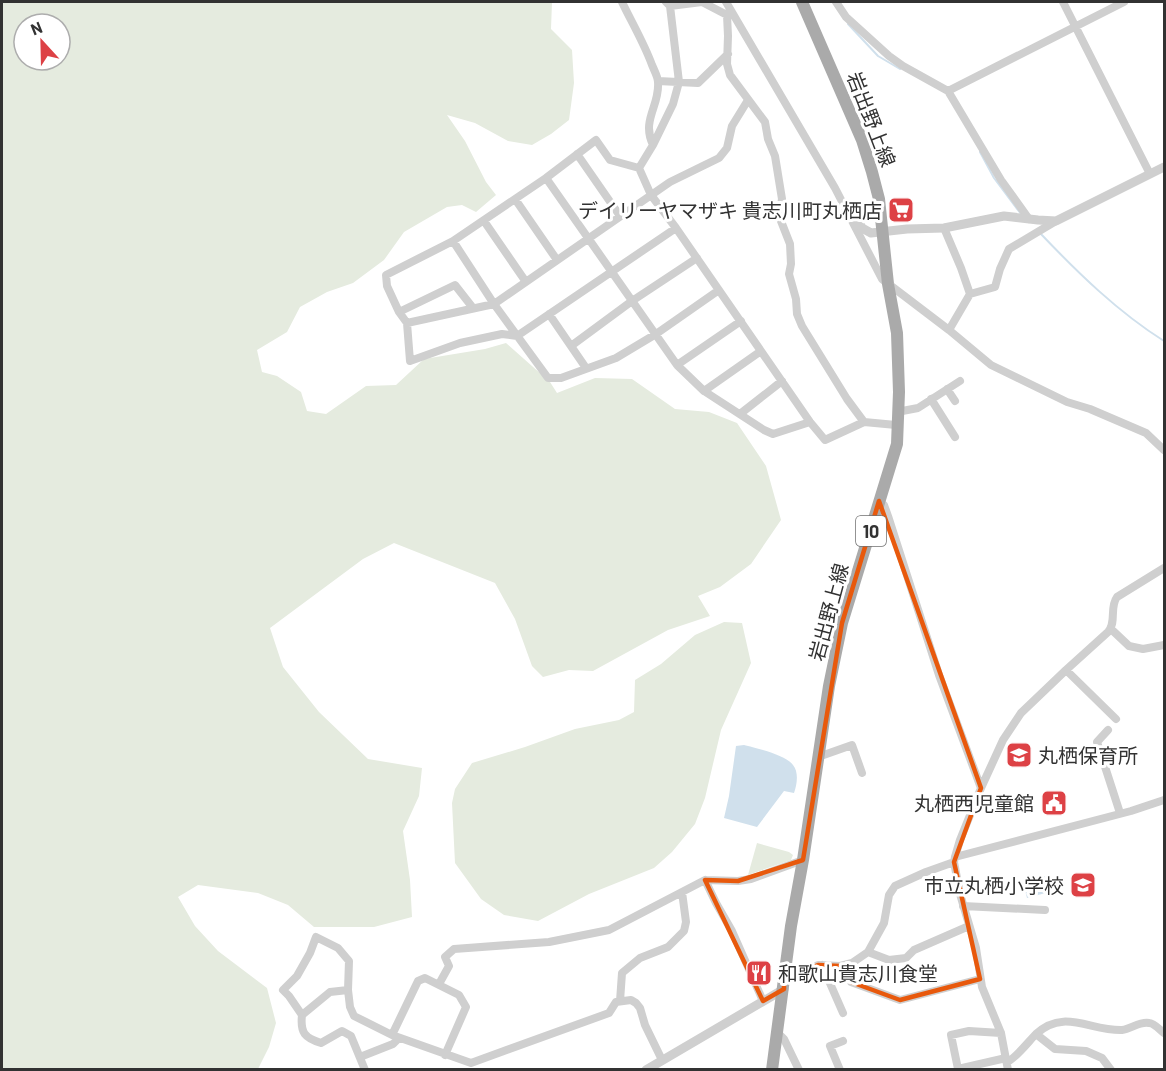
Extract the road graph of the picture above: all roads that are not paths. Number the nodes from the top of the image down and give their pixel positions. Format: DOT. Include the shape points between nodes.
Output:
graph roads {
  1 [pos="622,2"];
  2 [pos="726,2"];
  3 [pos="802,2"];
  4 [pos="836,2"];
  5 [pos="1063,2"];
  6 [pos="1124,2"];
  7 [pos="668,4"];
  8 [pos="729,12"];
  9 [pos="1075,26"];
  10 [pos="728,54"];
  11 [pos="658,81"];
  12 [pos="679,82"];
  13 [pos="948,91"];
  14 [pos="748,100"];
  15 [pos="653,145"];
  16 [pos="577,154"];
  17 [pos="1164,167"];
  18 [pos="639,168"];
  19 [pos="1150,174"];
  20 [pos="546,178"];
  21 [pos="651,195"];
  22 [pos="515,199"];
  23 [pos="848,213"];
  24 [pos="620,216"];
  25 [pos="1029,219"];
  26 [pos="484,220"];
  27 [pos="1056,221"];
  28 [pos="676,228"];
  29 [pos="944,228"];
  30 [pos="882,231"];
  31 [pos="588,238"];
  32 [pos="453,241"];
  33 [pos="697,258"];
  34 [pos="557,260"];
  35 [pos="611,271"];
  36 [pos="526,282"];
  37 [pos="888,284"];
  38 [pos="719,290"];
  39 [pos="970,294"];
  40 [pos="632,301"];
  41 [pos="494,304"];
  42 [pos="473,308"];
  43 [pos="399,312"];
  44 [pos="549,314"];
  45 [pos="741,321"];
  46 [pos="407,322"];
  47 [pos="949,330"];
  48 [pos="656,334"];
  49 [pos="517,336"];
  50 [pos="571,346"];
  51 [pos="761,351"];
  52 [pos="677,365"];
  53 [pos="586,368"];
  54 [pos="782,381"];
  55 [pos="960,381"];
  56 [pos="947,389"];
  57 [pos="704,391"];
  58 [pos="931,399"];
  59 [pos="955,401"];
  60 [pos="897,412"];
  61 [pos="740,414"];
  62 [pos="810,422"];
  63 [pos="864,422"];
  64 [pos="896,425"];
  65 [pos="955,437"];
  66 [pos="1164,450"];
  67 [pos="879,501"];
  68 [pos="1164,568"];
  69 [pos="1111,629"];
  70 [pos="1164,645"];
  71 [pos="1066,670"];
  72 [pos="1116,719"];
  73 [pos="1107,730"];
  74 [pos="818,757"];
  75 [pos="862,773"];
  76 [pos="981,788"];
  77 [pos="1164,800"];
  78 [pos="1120,813"];
  79 [pos="803,860"];
  80 [pos="955,860"];
  81 [pos="705,880"];
  82 [pos="682,892"];
  83 [pos="963,906"];
  84 [pos="1045,910"];
  85 [pos="969,926"];
  86 [pos="868,952"];
  87 [pos="822,965"];
  88 [pos="840,966"];
  89 [pos="980,979"];
  90 [pos="439,984"];
  91 [pos="784,985"];
  92 [pos="348,990"];
  93 [pos="620,1000"];
  94 [pos="763,1001"];
  95 [pos="843,1013"];
  96 [pos="302,1015"];
  97 [pos="778,1033"];
  98 [pos="1164,1033"];
  99 [pos="1001,1034"];
  100 [pos="1036,1034"];
  101 [pos="396,1036"];
  102 [pos="843,1041"];
  103 [pos="445,1055"];
  104 [pos="360,1057"];
  105 [pos="663,1060"];
  106 [pos="1007,1063"];
  107 [pos="470,1066"];
  108 [pos="365,1070"];
  109 [pos="646,1070"];
  110 [pos="772,1070"];
  111 [pos="799,1070"];
  112 [pos="840,1070"];
  113 [pos="1111,1070"];
  1 -- 11 [label="street"];
  2 -- 8 [label="street"];
  3 -- 30 [label="main road, 岩出野上線 / 10" via="862,140 879,199"];
  4 -- 13 [label="street" via="846,17 889,56"];
  5 -- 9 [label="street"];
  6 -- 9 [label="street"];
  7 -- 8 [label="street" via="702,2"];
  7 -- 12 [label="street"];
  8 -- 10 [label="street"];
  8 -- 23 [label="street"];
  9 -- 13 [label="street"];
  9 -- 19 [label="street"];
  10 -- 12 [label="street" via="698,83"];
  10 -- 14 [label="street" via="730,75"];
  11 -- 12 [label="street"];
  11 -- 15 [label="street" via="649,121"];
  12 -- 15 [label="street"];
  13 -- 25 [label="street" via="1000,180"];
  14 -- 21 [label="street" via="719,158"];
  14 -- 63 [label="street" via="765,122 775,156 782,199 779,216 790,244 789,274 797,314"];
  15 -- 18 [label="street"];
  16 -- 18 [label="street" via="596,140 610,160"];
  16 -- 20 [label="street"];
  16 -- 24 [label="street"];
  17 -- 19 [label="street"];
  18 -- 21 [label="street"];
  19 -- 27 [label="street"];
  20 -- 22 [label="street"];
  20 -- 31 [label="street"];
  21 -- 24 [label="street"];
  21 -- 28 [label="street"];
  22 -- 26 [label="street"];
  22 -- 34 [label="street"];
  23 -- 30 [label="street" via="855,215 862,228 871,233"];
  23 -- 37 [label="street"];
  24 -- 31 [label="street"];
  25 -- 27 [label="street"];
  25 -- 29 [label="street" via="1004,216"];
  26 -- 32 [label="street"];
  26 -- 36 [label="street"];
  27 -- 39 [label="street" via="1009,249 995,287"];
  28 -- 33 [label="street"];
  28 -- 35 [label="street"];
  29 -- 30 [label="street"];
  29 -- 39 [label="street"];
  30 -- 37 [label="main road, 岩出野上線 / 10"];
  31 -- 34 [label="street"];
  31 -- 35 [label="street"];
  32 -- 41 [label="street"];
  32 -- 43 [label="street" via="386,275"];
  33 -- 38 [label="street"];
  33 -- 40 [label="street"];
  34 -- 36 [label="street"];
  35 -- 40 [label="street"];
  35 -- 44 [label="street"];
  36 -- 41 [label="street"];
  37 -- 47 [label="street"];
  37 -- 60 [label="main road, 岩出野上線 / 10" via="898,342"];
  38 -- 45 [label="street"];
  38 -- 48 [label="street"];
  39 -- 47 [label="street"];
  40 -- 48 [label="street"];
  40 -- 50 [label="street"];
  41 -- 42 [label="street"];
  41 -- 49 [label="street"];
  42 -- 43 [label="street" via="455,285"];
  42 -- 46 [label="street"];
  43 -- 46 [label="street"];
  44 -- 49 [label="street"];
  44 -- 50 [label="street"];
  45 -- 51 [label="street"];
  45 -- 52 [label="street"];
  46 -- 49 [label="street" via="410,361 502,334"];
  47 -- 66 [label="street" via="991,365 1067,402 1146,433"];
  48 -- 52 [label="street"];
  48 -- 53 [label="street" via="616,358"];
  49 -- 53 [label="street" via="548,378 561,378"];
  50 -- 53 [label="street"];
  51 -- 54 [label="street"];
  51 -- 57 [label="street"];
  52 -- 57 [label="street"];
  54 -- 61 [label="street"];
  54 -- 62 [label="street"];
  55 -- 56 [label="street"];
  56 -- 58 [label="street"];
  56 -- 59 [label="street"];
  57 -- 61 [label="street"];
  58 -- 60 [label="street" via="918,408"];
  58 -- 65 [label="street"];
  60 -- 64 [label="main road, 岩出野上線 / 10"];
  61 -- 62 [label="street" via="773,434"];
  62 -- 63 [label="street" via="825,440"];
  63 -- 64 [label="street"];
  64 -- 67 [label="main road, 岩出野上線 / 10" via="897,444"];
  67 -- 74 [label="main road, 岩出野上線 / 10" via="842,623"];
  67 -- 76 [label="street" via="888,516 939,675"];
  68 -- 69 [label="street" via="1117,597"];
  69 -- 70 [label="street" via="1129,646 1143,649"];
  69 -- 71 [label="street"];
  71 -- 72 [label="street"];
  71 -- 76 [label="street" via="1021,713 1003,740"];
  73 -- 78 [label="street" via="1097,742"];
  74 -- 75 [label="street" via="852,745"];
  74 -- 79 [label="main road, 岩出野上線 / 10"];
  76 -- 80 [label="street"];
  77 -- 78 [label="street"];
  78 -- 80 [label="street"];
  79 -- 81 [label="street" via="751,879"];
  79 -- 91 [label="main road, 岩出野上線 / 10"];
  80 -- 83 [label="street"];
  80 -- 86 [label="street" via="896,886 889,895 884,923"];
  81 -- 82 [label="street"];
  81 -- 94 [label="street"];
  82 -- 90 [label="street" via="609,930 549,942 454,950 445,957 449,966"];
  82 -- 93 [label="street" via="684,931 668,947 639,958 622,973"];
  83 -- 84 [label="street"];
  83 -- 85 [label="street"];
  85 -- 86 [label="street" via="914,950 906,958 889,960"];
  85 -- 89 [label="street"];
  86 -- 88 [label="street"];
  87 -- 88 [label="street"];
  87 -- 91 [label="street"];
  87 -- 95 [label="street"];
  88 -- 89 [label="street" via="851,982 900,1000"];
  89 -- 99 [label="street"];
  90 -- 101 [label="street" via="426,978 418,981"];
  90 -- 103 [label="street" via="459,995 466,1007"];
  91 -- 94 [label="street"];
  91 -- 97 [label="main road, 岩出野上線 / 10"];
  92 -- 96 [label="street" via="330,992"];
  92 -- 96 [label="street" via="349,961 338,948 316,937 297,976 283,990"];
  92 -- 101 [label="street" via="354,1016"];
  93 -- 105 [label="street" via="631,1000 640,1008"];
  93 -- 107 [label="street" via="609,1013"];
  94 -- 105 [label="street"];
  96 -- 104 [label="street" via="301,1026 311,1040 321,1043 342,1031 351,1036"];
  97 -- 110 [label="main road, 岩出野上線 / 10"];
  97 -- 111 [label="street"];
  98 -- 100 [label="street" via="1151,1023 1124,1030 1066,1021 1052,1023"];
  99 -- 106 [label="street"];
  99 -- 106 [label="street" via="951,1035 958,1069"];
  100 -- 106 [label="street"];
  100 -- 113 [label="street" via="1055,1049 1086,1051 1102,1058"];
  101 -- 103 [label="street"];
  101 -- 104 [label="street" via="393,1044"];
  102 -- 112 [label="street" via="830,1046"];
  103 -- 107 [label="street"];
  104 -- 108 [label="street"];
  105 -- 109 [label="street"];
}
